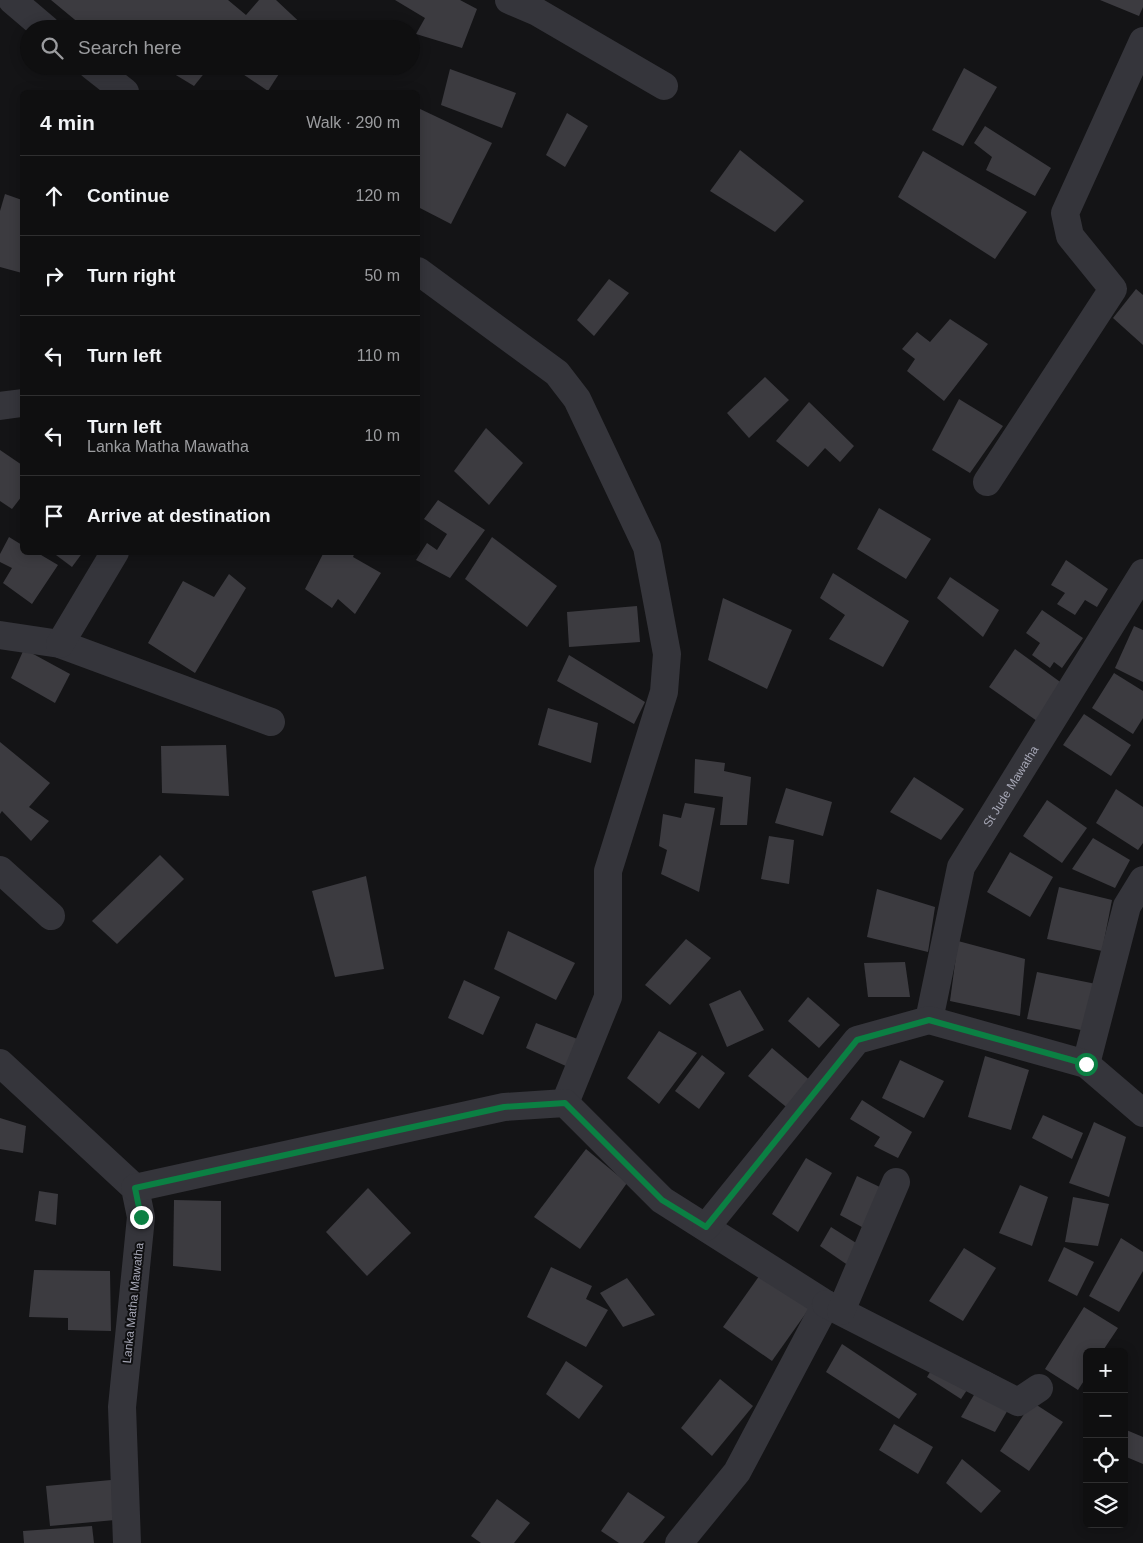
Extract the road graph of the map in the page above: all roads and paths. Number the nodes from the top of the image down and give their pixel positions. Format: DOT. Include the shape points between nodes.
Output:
graph roads {
  1 [pos="12,0"];
  2 [pos="509,0"];
  3 [pos="35,20"];
  4 [pos="1143,41"];
  5 [pos="103,75"];
  6 [pos="664,86"];
  7 [pos="122,90"];
  8 [pos="420,272"];
  9 [pos="20,403"];
  10 [pos="0,406"];
  11 [pos="987,482"];
  12 [pos="113,555"];
  13 [pos="1143,573"];
  14 [pos="0,635"];
  15 [pos="60,644"];
  16 [pos="271,722"];
  17 [pos="0,870"];
  18 [pos="1143,880"];
  19 [pos="51,916"];
  20 [pos="929,1020"];
  21 [pos="0,1063"];
  22 [pos="1086,1064"];
  23 [pos="565,1103"];
  24 [pos="1143,1113"];
  25 [pos="896,1182"];
  26 [pos="135,1188"];
  27 [pos="706,1227"];
  28 [pos="834,1308"];
  29 [pos="1039,1388"];
  30 [pos="127,1543"];
  31 [pos="679,1543"];
  1 -- 3 [label="street"];
  2 -- 6 [label="street" via="538,12"];
  4 -- 11 [label="street" via="1065,213 1070,236 1113,289"];
  5 -- 7 [label="street"];
  8 -- 23 [label="street" via="557,372 577,399 647,547 667,654 664,692 608,872 608,997"];
  9 -- 10 [label="street"];
  12 -- 15 [label="street"];
  13 -- 20 [label="street, St Jude Mawatha" via="961,867"];
  14 -- 15 [label="street"];
  15 -- 16 [label="street"];
  17 -- 19 [label="street"];
  18 -- 22 [label="street" via="1127,906"];
  20 -- 22 [label="street"];
  20 -- 27 [label="street" via="857,1040"];
  21 -- 26 [label="street"];
  22 -- 24 [label="street"];
  23 -- 26 [label="street" via="504,1107"];
  23 -- 27 [label="street" via="662,1200"];
  25 -- 28 [label="street"];
  26 -- 30 [label="street, Lanka Matha Mawatha" via="141,1217 122,1408"];
  27 -- 28 [label="street"];
  28 -- 29 [label="street" via="1018,1402"];
  28 -- 31 [label="street" via="737,1472"];
}
